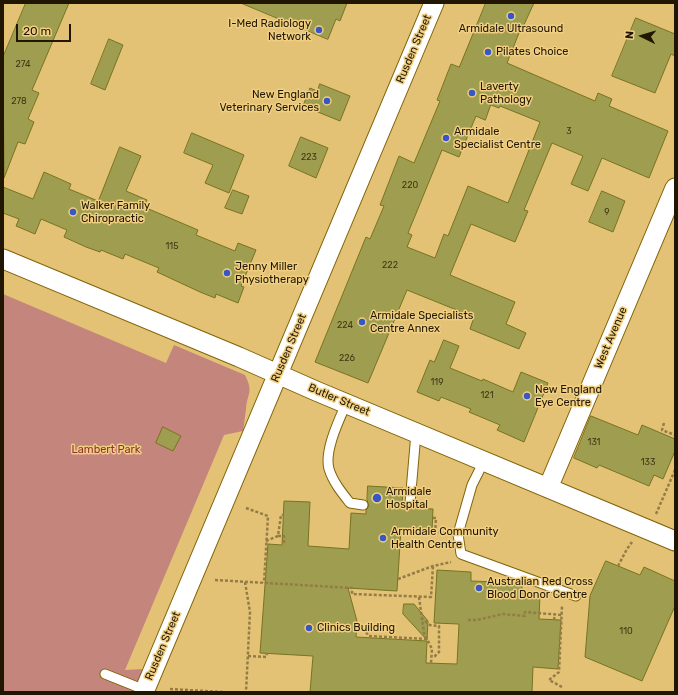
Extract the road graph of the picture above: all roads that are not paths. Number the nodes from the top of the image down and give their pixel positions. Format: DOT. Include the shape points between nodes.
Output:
graph roads {
  1 [pos="434,3"];
  2 [pos="675,188"];
  3 [pos="3,259"];
  4 [pos="278,375"];
  5 [pos="346,404"];
  6 [pos="416,433"];
  7 [pos="484,461"];
  8 [pos="548,488"];
  9 [pos="410,503"];
  10 [pos="363,505"];
  11 [pos="675,541"];
  12 [pos="576,596"];
  13 [pos="105,674"];
  14 [pos="145,691"];
  1 -- 4 [label="street, Rusden Street"];
  2 -- 8 [label="street, West Avenue"];
  3 -- 4 [label="street, Butler Street"];
  4 -- 5 [label="street, Butler Street"];
  4 -- 14 [label="street, Rusden Street"];
  5 -- 6 [label="street, Butler Street"];
  5 -- 10 [label="lane" via="330,445 329,468 340,492 350,503"];
  6 -- 7 [label="street, Butler Street"];
  6 -- 9 [label="lane"];
  7 -- 8 [label="street, Butler Street"];
  7 -- 12 [label="lane" via="472,485 458,534 461,554"];
  8 -- 11 [label="street, Butler Street"];
  13 -- 14 [label="lane"];
}
